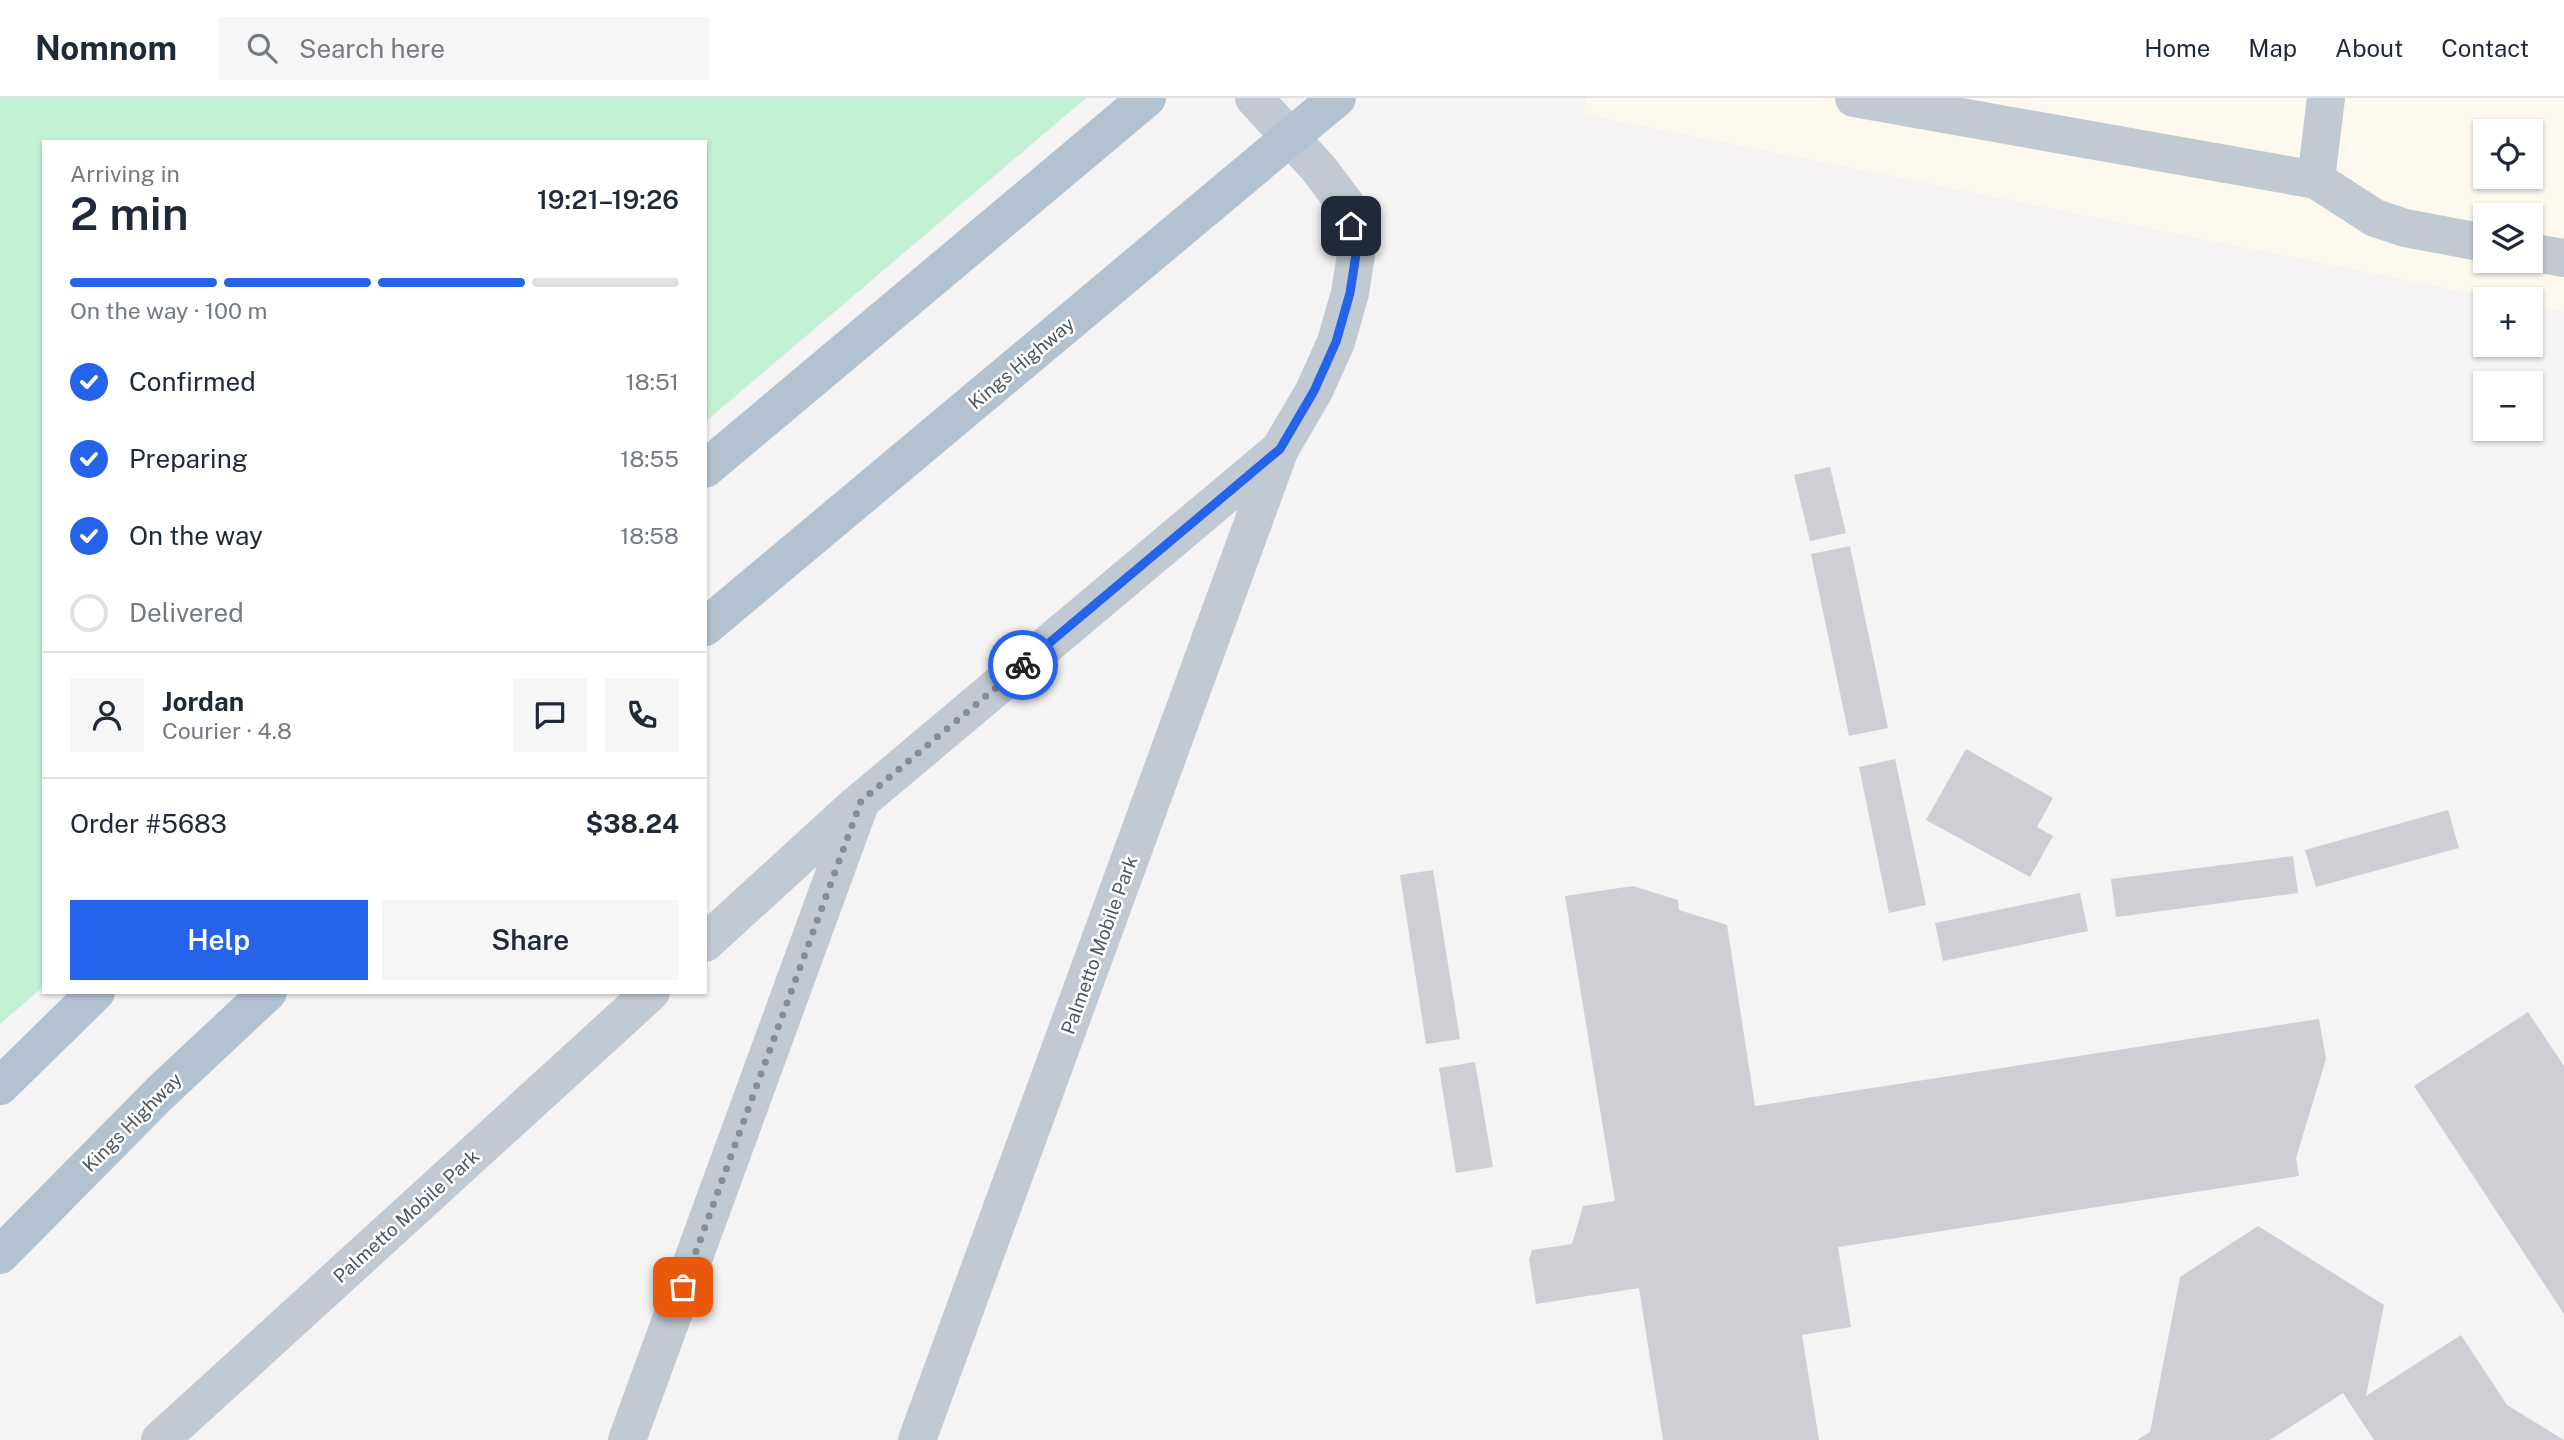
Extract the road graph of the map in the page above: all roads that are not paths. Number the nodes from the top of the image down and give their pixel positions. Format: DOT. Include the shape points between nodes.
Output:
graph roads {
  1 [pos="1147,98"];
  2 [pos="1254,98"];
  3 [pos="1337,98"];
  4 [pos="1854,98"];
  5 [pos="2326,98"];
  6 [pos="1290,138"];
  7 [pos="2316,180"];
  8 [pos="2473,241"];
  9 [pos="2543,254"];
  10 [pos="2564,258"];
  11 [pos="1280,449"];
  12 [pos="707,467"];
  13 [pos="707,625"];
  14 [pos="861,801"];
  15 [pos="707,941"];
  16 [pos="94,994"];
  17 [pos="266,994"];
  18 [pos="649,994"];
  19 [pos="0,1086"];
  20 [pos="0,1255"];
  21 [pos="160,1440"];
  22 [pos="627,1440"];
  23 [pos="917,1440"];
  1 -- 12 [label="main road"];
  2 -- 6 [label="street, Palmetto Mobile Park"];
  3 -- 6 [label="main road, Kings Highway"];
  4 -- 7 [label="street"];
  5 -- 7 [label="street"];
  6 -- 11 [label="street, Palmetto Mobile Park" via="1346,205 1357,248 1336,342"];
  6 -- 13 [label="main road, Kings Highway"];
  7 -- 8 [label="street" via="2375,218"];
  9 -- 10 [label="street"];
  11 -- 14 [label="street, Palmetto Mobile Park"];
  11 -- 23 [label="street, Palmetto Mobile Park"];
  14 -- 15 [label="street, Palmetto Mobile Park"];
  14 -- 22 [label="street, Palmetto Mobile Park"];
  16 -- 19 [label="main road"];
  17 -- 20 [label="main road, Kings Highway" via="160,1093"];
  18 -- 21 [label="street, Palmetto Mobile Park"];
}
